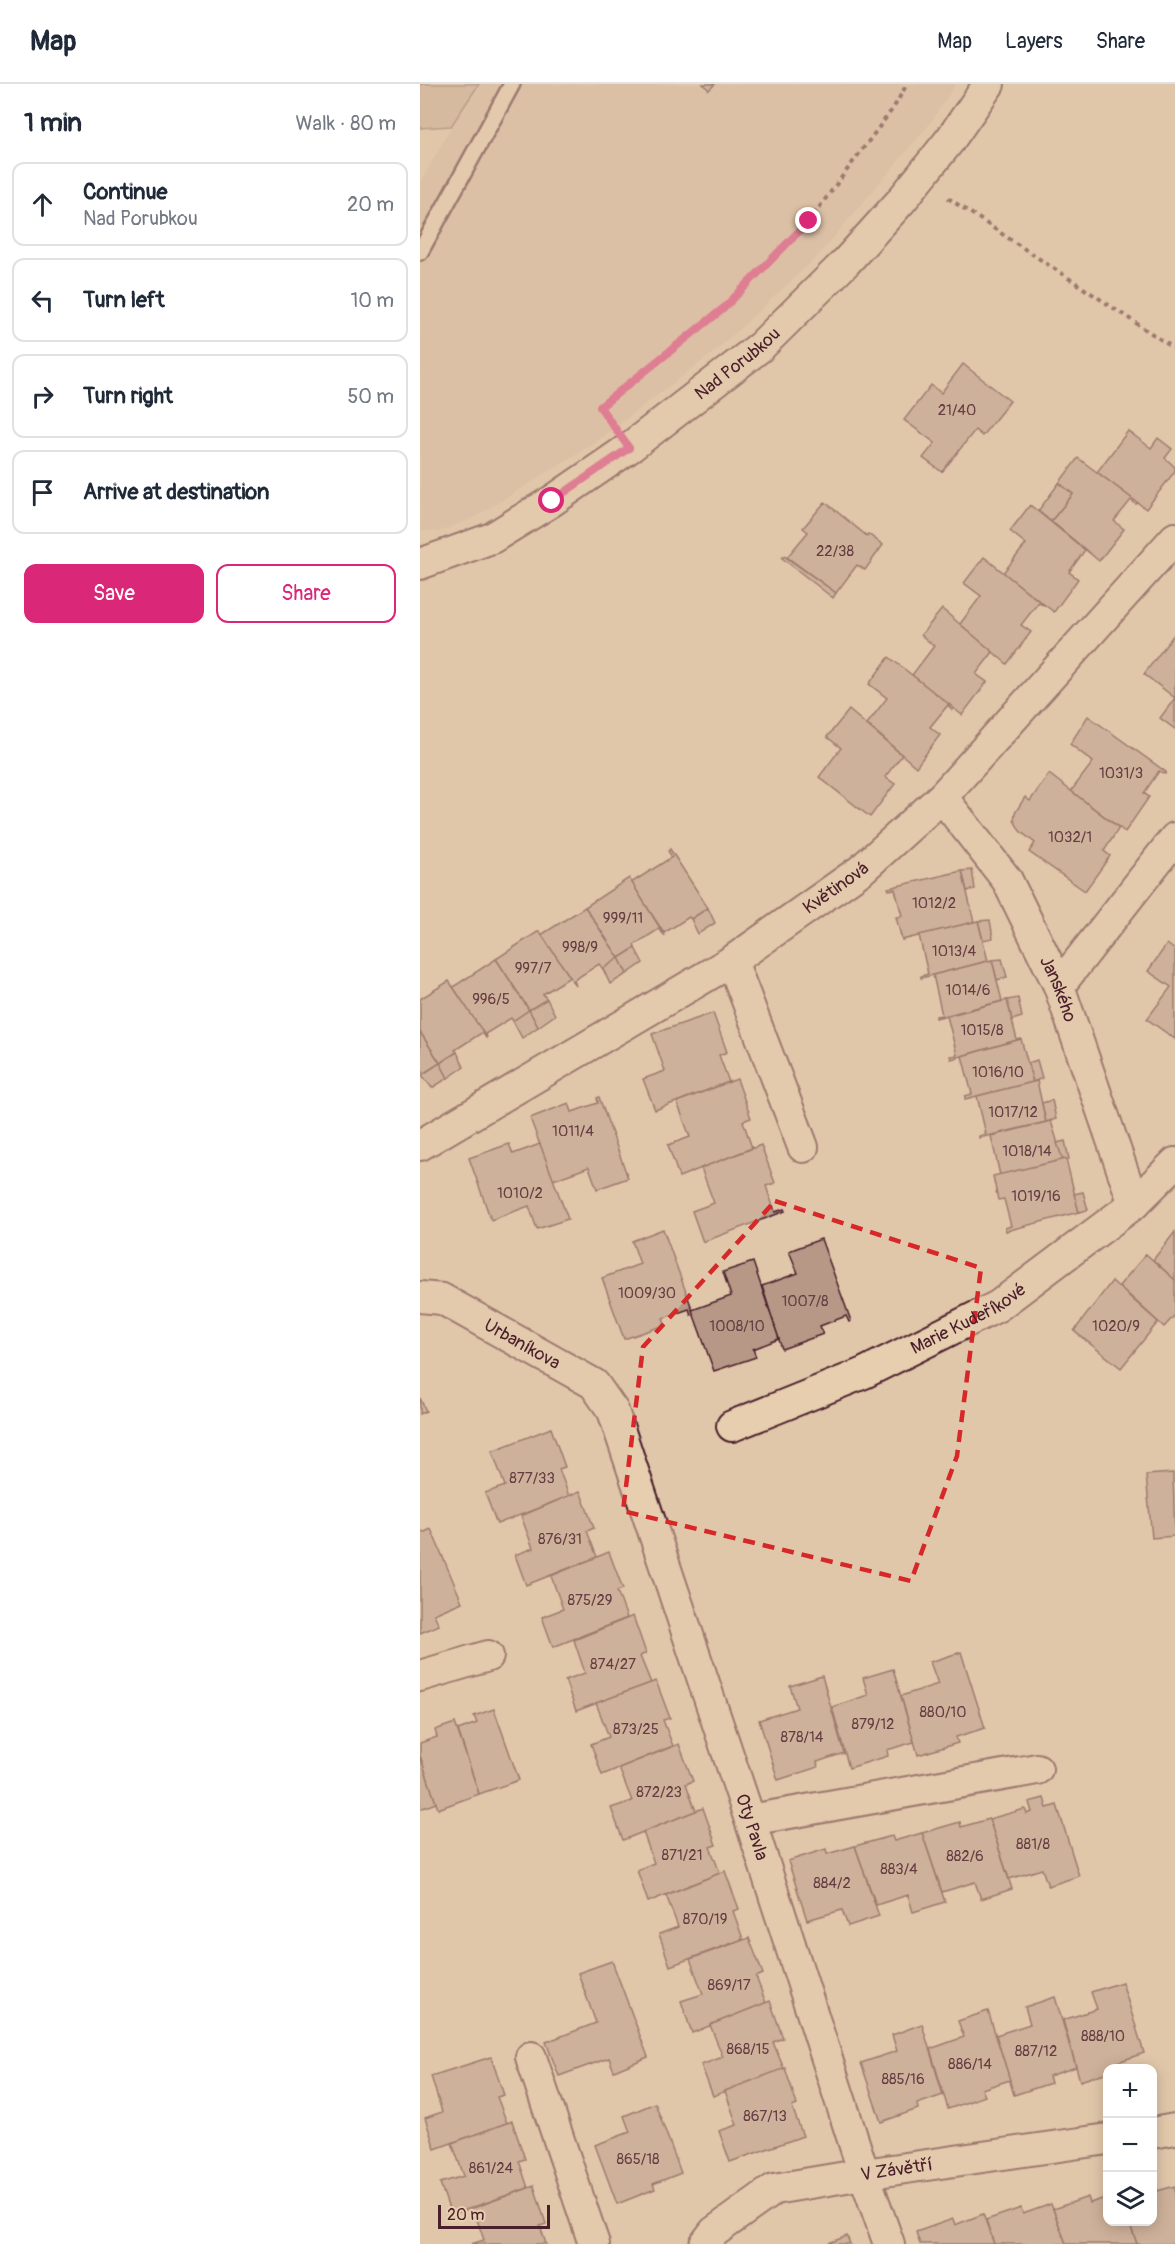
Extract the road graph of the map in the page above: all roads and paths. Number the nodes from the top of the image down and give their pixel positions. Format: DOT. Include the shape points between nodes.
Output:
graph roads {
  1 [pos="512,84"];
  2 [pos="907,84"];
  3 [pos="989,84"];
  4 [pos="942,194"];
  5 [pos="420,252"];
  6 [pos="1175,349"];
  7 [pos="629,448"];
  8 [pos="1175,538"];
  9 [pos="420,564"];
  10 [pos="942,796"];
  11 [pos="1175,838"];
  12 [pos="732,961"];
  13 [pos="1059,986"];
  14 [pos="420,1145"];
  15 [pos="803,1147"];
  16 [pos="1175,1163"];
  17 [pos="1134,1204"];
  18 [pos="420,1297"];
  19 [pos="613,1411"];
  20 [pos="732,1426"];
  21 [pos="488,1656"];
  22 [pos="420,1676"];
  23 [pos="1037,1769"];
  24 [pos="750,1820"];
  25 [pos="531,2057"];
  26 [pos="1175,2129"];
  27 [pos="1157,2132"];
  28 [pos="1103,2140"];
  29 [pos="864,2174"];
  30 [pos="594,2244"];
  31 [pos="705,2244"];
  32 [pos="889,2244"];
  1 -- 5 [label="lane"];
  2 -- 7 [label="path" via="809,221 724,308 600,407"];
  3 -- 7 [label="street, Nad Porubkou" via="943,149 846,262 760,347"];
  4 -- 6 [label="path"];
  7 -- 9 [label="street, Nad Porubkou" via="492,538"];
  8 -- 10 [label="street, Květinová"];
  10 -- 12 [label="street, Květinová" via="861,870"];
  10 -- 13 [label="street, Janského" via="1007,880"];
  11 -- 13 [label="street"];
  12 -- 14 [label="street, Květinová"];
  12 -- 15 [label="street"];
  13 -- 17 [label="street, Janského"];
  16 -- 17 [label="street, Marie Kudeříkové"];
  17 -- 20 [label="street, Marie Kudeříkové" via="998,1306 864,1372"];
  18 -- 19 [label="street, Urbaníkova" via="442,1299 594,1384"];
  19 -- 24 [label="street, Oty Pavla"];
  21 -- 22 [label="street"];
  23 -- 24 [label="street"];
  24 -- 29 [label="street, Oty Pavla"];
  25 -- 30 [label="street"];
  26 -- 27 [label="street"];
  28 -- 29 [label="street, V Závětří"];
  29 -- 31 [label="street, V Závětří" via="774,2189 714,2232"];
  29 -- 32 [label="street, Oty Pavla"];
}
